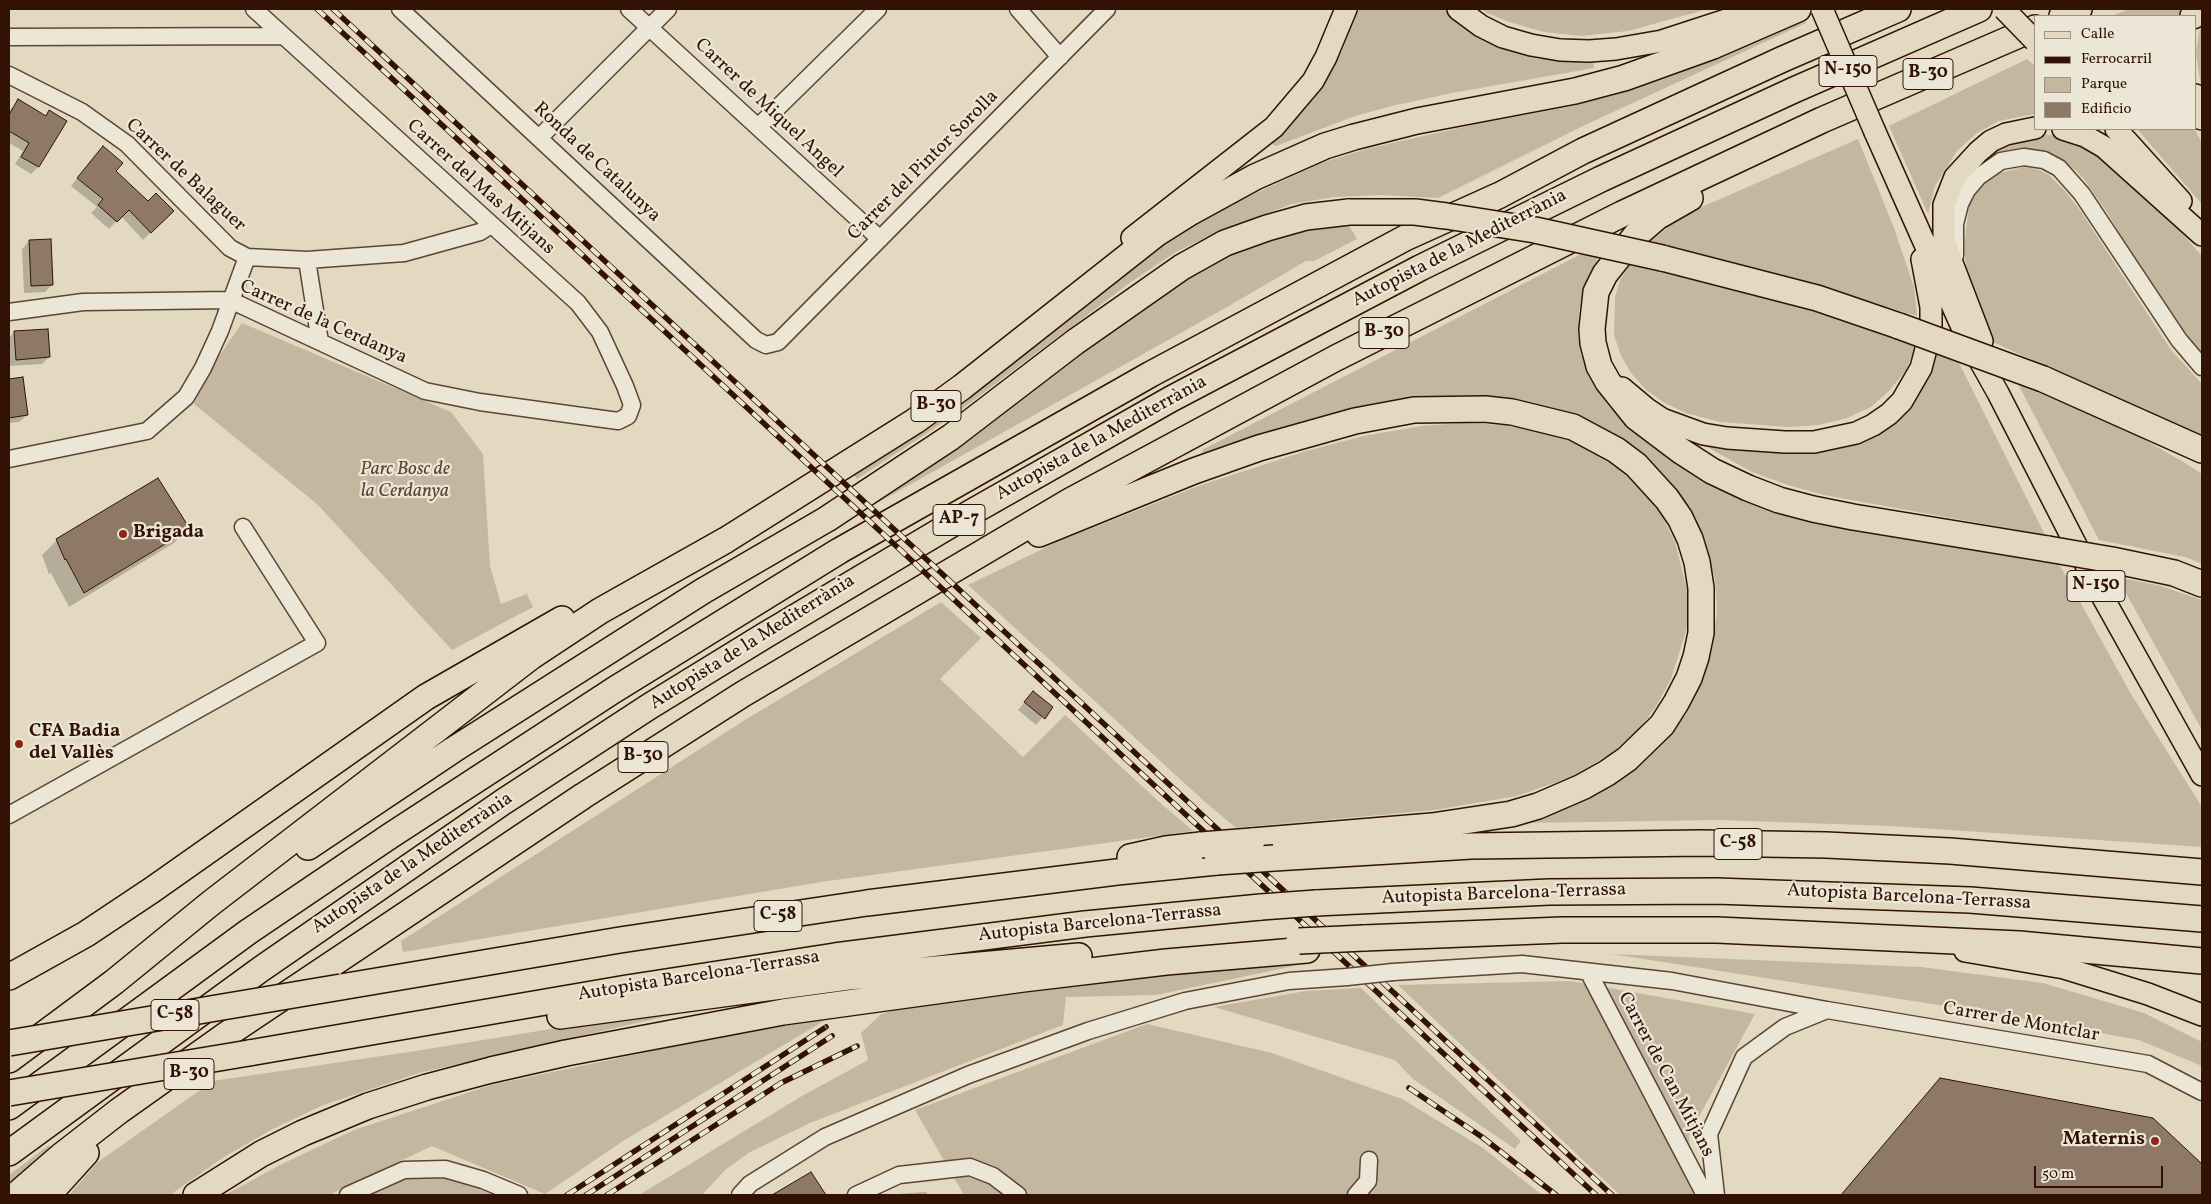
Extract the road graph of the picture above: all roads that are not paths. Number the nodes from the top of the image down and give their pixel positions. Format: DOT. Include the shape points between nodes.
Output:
graph roads {
  1 [pos="254,9"];
  2 [pos="400,9"];
  3 [pos="630,9"];
  4 [pos="668,9"];
  5 [pos="878,9"];
  6 [pos="1018,9"];
  7 [pos="1108,9"];
  8 [pos="1346,9"];
  9 [pos="1458,9"];
  10 [pos="1760,9"];
  11 [pos="1798,9"];
  12 [pos="1822,9"];
  13 [pos="1898,9"];
  14 [pos="1979,9"];
  15 [pos="2004,9"];
  16 [pos="2079,9"];
  17 [pos="2064,15"];
  18 [pos="649,27"];
  19 [pos="2034,28"];
  20 [pos="283,36"];
  21 [pos="9,37"];
  22 [pos="2034,40"];
  23 [pos="1060,57"];
  24 [pos="9,75"];
  25 [pos="2196,100"];
  26 [pos="2202,117"];
  27 [pos="1822,120"];
  28 [pos="758,127"];
  29 [pos="2034,128"];
  30 [pos="2067,130"];
  31 [pos="2117,130"];
  32 [pos="538,138"];
  33 [pos="1910,213"];
  34 [pos="491,225"];
  35 [pos="2202,226"];
  36 [pos="2202,235"];
  37 [pos="880,239"];
  38 [pos="247,257"];
  39 [pos="307,260"];
  40 [pos="230,300"];
  41 [pos="1969,307"];
  42 [pos="9,312"];
  43 [pos="320,342"];
  44 [pos="1593,343"];
  45 [pos="1016,344"];
  46 [pos="766,345"];
  47 [pos="2202,367"];
  48 [pos="1998,393"];
  49 [pos="618,421"];
  50 [pos="2159,431"];
  51 [pos="2202,450"];
  52 [pos="9,459"];
  53 [pos="2202,460"];
  54 [pos="787,500"];
  55 [pos="243,527"];
  56 [pos="958,567"];
  57 [pos="2202,584"];
  58 [pos="2202,775"];
  59 [pos="9,815"];
  60 [pos="1209,854"];
  61 [pos="2202,872"];
  62 [pos="2202,919"];
  63 [pos="1804,933"];
  64 [pos="1303,945"];
  65 [pos="337,960"];
  66 [pos="2202,961"];
  67 [pos="1589,973"];
  68 [pos="9,977"];
  69 [pos="114,982"];
  70 [pos="1827,1010"];
  71 [pos="2202,1016"];
  72 [pos="9,1043"];
  73 [pos="305,1044"];
  74 [pos="9,1060"];
  75 [pos="9,1092"];
  76 [pos="2202,1092"];
  77 [pos="9,1107"];
  78 [pos="9,1153"];
  79 [pos="1369,1160"];
  80 [pos="16,1195"];
  81 [pos="48,1195"];
  82 [pos="196,1195"];
  83 [pos="348,1195"];
  84 [pos="518,1195"];
  85 [pos="740,1195"];
  86 [pos="856,1195"];
  87 [pos="1018,1195"];
  88 [pos="1356,1195"];
  89 [pos="1705,1195"];
  90 [pos="1716,1195"];
  1 -- 20 [label="street, Carrer del Mas Mitjans"];
  2 -- 32 [label="street, Ronda de Catalunya"];
  3 -- 18 [label="street, Carrer de Miquel Angel"];
  4 -- 18 [label="street"];
  5 -- 28 [label="street"];
  6 -- 23 [label="street"];
  7 -- 23 [label="street, Carrer del Pintor Sorolla"];
  8 -- 45 [label="main road" via="1313,81 1274,127 1045,307"];
  9 -- 10 [label="main road" via="1503,37 1560,50 1589,51 1662,41"];
  11 -- 45 [label="highway, B-30" via="1704,49 1624,78 1389,127 1289,161 1225,192 1156,234"];
  12 -- 33 [label="main road, N-150, bridge"];
  13 -- 77 [label="highway, Autopista de la Mediterrània / AP-7" via="1600,143 1500,195 1407,237 1142,379 840,551 614,690 390,836 248,932"];
  14 -- 78 [label="highway, Autopista de la Mediterrània / AP-7" via="1618,170 1420,268 1171,399 964,517 658,701 503,802 261,968"];
  15 -- 22 [label="main road, bridge"];
  16 -- 17 [label="highway"];
  18 -- 28 [label="street, Carrer de Miquel Angel"];
  18 -- 32 [label="street"];
  19 -- 27 [label="highway, B-30"];
  20 -- 21 [label="street"];
  20 -- 34 [label="street, Carrer del Mas Mitjans"];
  23 -- 37 [label="street, Carrer del Pintor Sorolla"];
  24 -- 38 [label="street, Carrer de Balaguer" via="82,112 127,144 230,248"];
  25 -- 26 [label="highway"];
  27 -- 44 [label="highway" via="1657,217 1636,234 1605,274 1596,292"];
  27 -- 56 [label="highway, B-30" via="1614,218 1336,358 1070,501"];
  28 -- 37 [label="street, Carrer de Miquel Angel"];
  29 -- 41 [label="main road" via="1991,141 1964,165 1948,192 1943,220 1944,238"];
  30 -- 36 [label="main road" via="2104,147"];
  31 -- 35 [label="main road"];
  32 -- 46 [label="street, Ronda de Catalunya" via="756,340"];
  33 -- 44 [label="main road" via="1931,307 1927,351 1902,401 1889,414 1856,433 1814,442 1785,442 1727,438 1682,427 1662,419 1631,397 1604,365"];
  33 -- 48 [label="main road, N-150" via="1966,336"];
  34 -- 39 [label="street, Carrer de Balaguer" via="480,232 404,254"];
  34 -- 49 [label="street, Carrer del Mas Mitjans" via="578,303 600,332 632,405 628,416"];
  37 -- 46 [label="street, Carrer del Pintor Sorolla" via="778,342"];
  38 -- 39 [label="street, Carrer de Balaguer"];
  38 -- 40 [label="street"];
  39 -- 43 [label="street"];
  40 -- 42 [label="street, Carrer de la Cerdanya" via="83,302"];
  40 -- 43 [label="street, Carrer de la Cerdanya"];
  40 -- 52 [label="street" via="204,368 186,397 147,431"];
  41 -- 47 [label="street" via="1955,253 1955,224 1960,204 1978,177 2001,161 2035,158 2059,168 2082,194 2179,340"];
  41 -- 48 [label="main road"];
  43 -- 49 [label="street, Carrer de la Cerdanya" via="425,391"];
  44 -- 57 [label="highway, bridge" via="1608,382 1636,417 1712,471 1748,488 1813,509 2112,560 2174,573"];
  45 -- 54 [label="highway, B-30" via="915,421"];
  48 -- 58 [label="main road, N-150" via="2101,594"];
  50 -- 51 [label="highway"];
  50 -- 53 [label="highway"];
  50 -- 69 [label="highway, bridge" via="2043,379 1899,326 1817,298 1662,258 1543,232 1446,216 1349,212 1306,217 1225,243 1182,267 1075,342 950,437 826,519 704,591 453,750"];
  54 -- 68 [label="highway" via="555,623 426,697 152,890 86,934"];
  54 -- 69 [label="highway, B-30" via="726,540 600,611 532,656 212,902"];
  55 -- 59 [label="street" via="317,643"];
  56 -- 60 [label="highway, bridge" via="1185,474 1259,448 1355,421 1414,410 1494,410 1573,427 1616,450 1636,465 1667,499 1680,518 1697,562 1701,588 1701,633 1696,657 1676,703 1662,725 1627,758 1582,787 1511,814 1432,826 1252,841"];
  56 -- 65 [label="highway, B-30" via="735,699"];
  60 -- 61 [label="highway, C-58, bridge" via="1274,858 1481,846 1701,843 1960,852"];
  60 -- 72 [label="highway, C-58, bridge" via="629,938"];
  62 -- 73 [label="highway, Autopista Barcelona-Terrassa, bridge" via="1970,900 1716,891 1550,892 1316,903 1085,924 835,956 618,989"];
  63 -- 64 [label="highway, bridge" via="1624,929 1501,932"];
  63 -- 66 [label="highway" via="2019,944"];
  63 -- 71 [label="main road" via="1966,951 2064,968 2148,994"];
  64 -- 73 [label="highway" via="917,969 717,993 400,1040"];
  64 -- 82 [label="highway" via="1023,978 854,1002 719,1024 547,1058 436,1084 368,1106 261,1154"];
  65 -- 80 [label="highway" via="119,1111"];
  65 -- 81 [label="highway, B-30" via="234,1043 93,1146"];
  67 -- 70 [label="street, Carrer de Montclar" via="1672,981"];
  67 -- 85 [label="street, Carrer de Montclar, bridge" via="1522,964 1393,972 1289,981 1185,1001 1079,1034 968,1075 826,1137 750,1184"];
  67 -- 89 [label="street, Carrer de Can Mitjans"];
  69 -- 74 [label="highway, B-30"];
  70 -- 76 [label="street, Carrer de Montclar" via="2148,1064"];
  70 -- 90 [label="street" via="1785,1027 1744,1057 1709,1134"];
  73 -- 75 [label="highway, Autopista Barcelona-Terrassa, bridge"];
  79 -- 88 [label="street" via="1368,1181"];
  83 -- 84 [label="street" via="404,1170 445,1169"];
  86 -- 87 [label="street" via="899,1175 970,1167 993,1176"];
}
